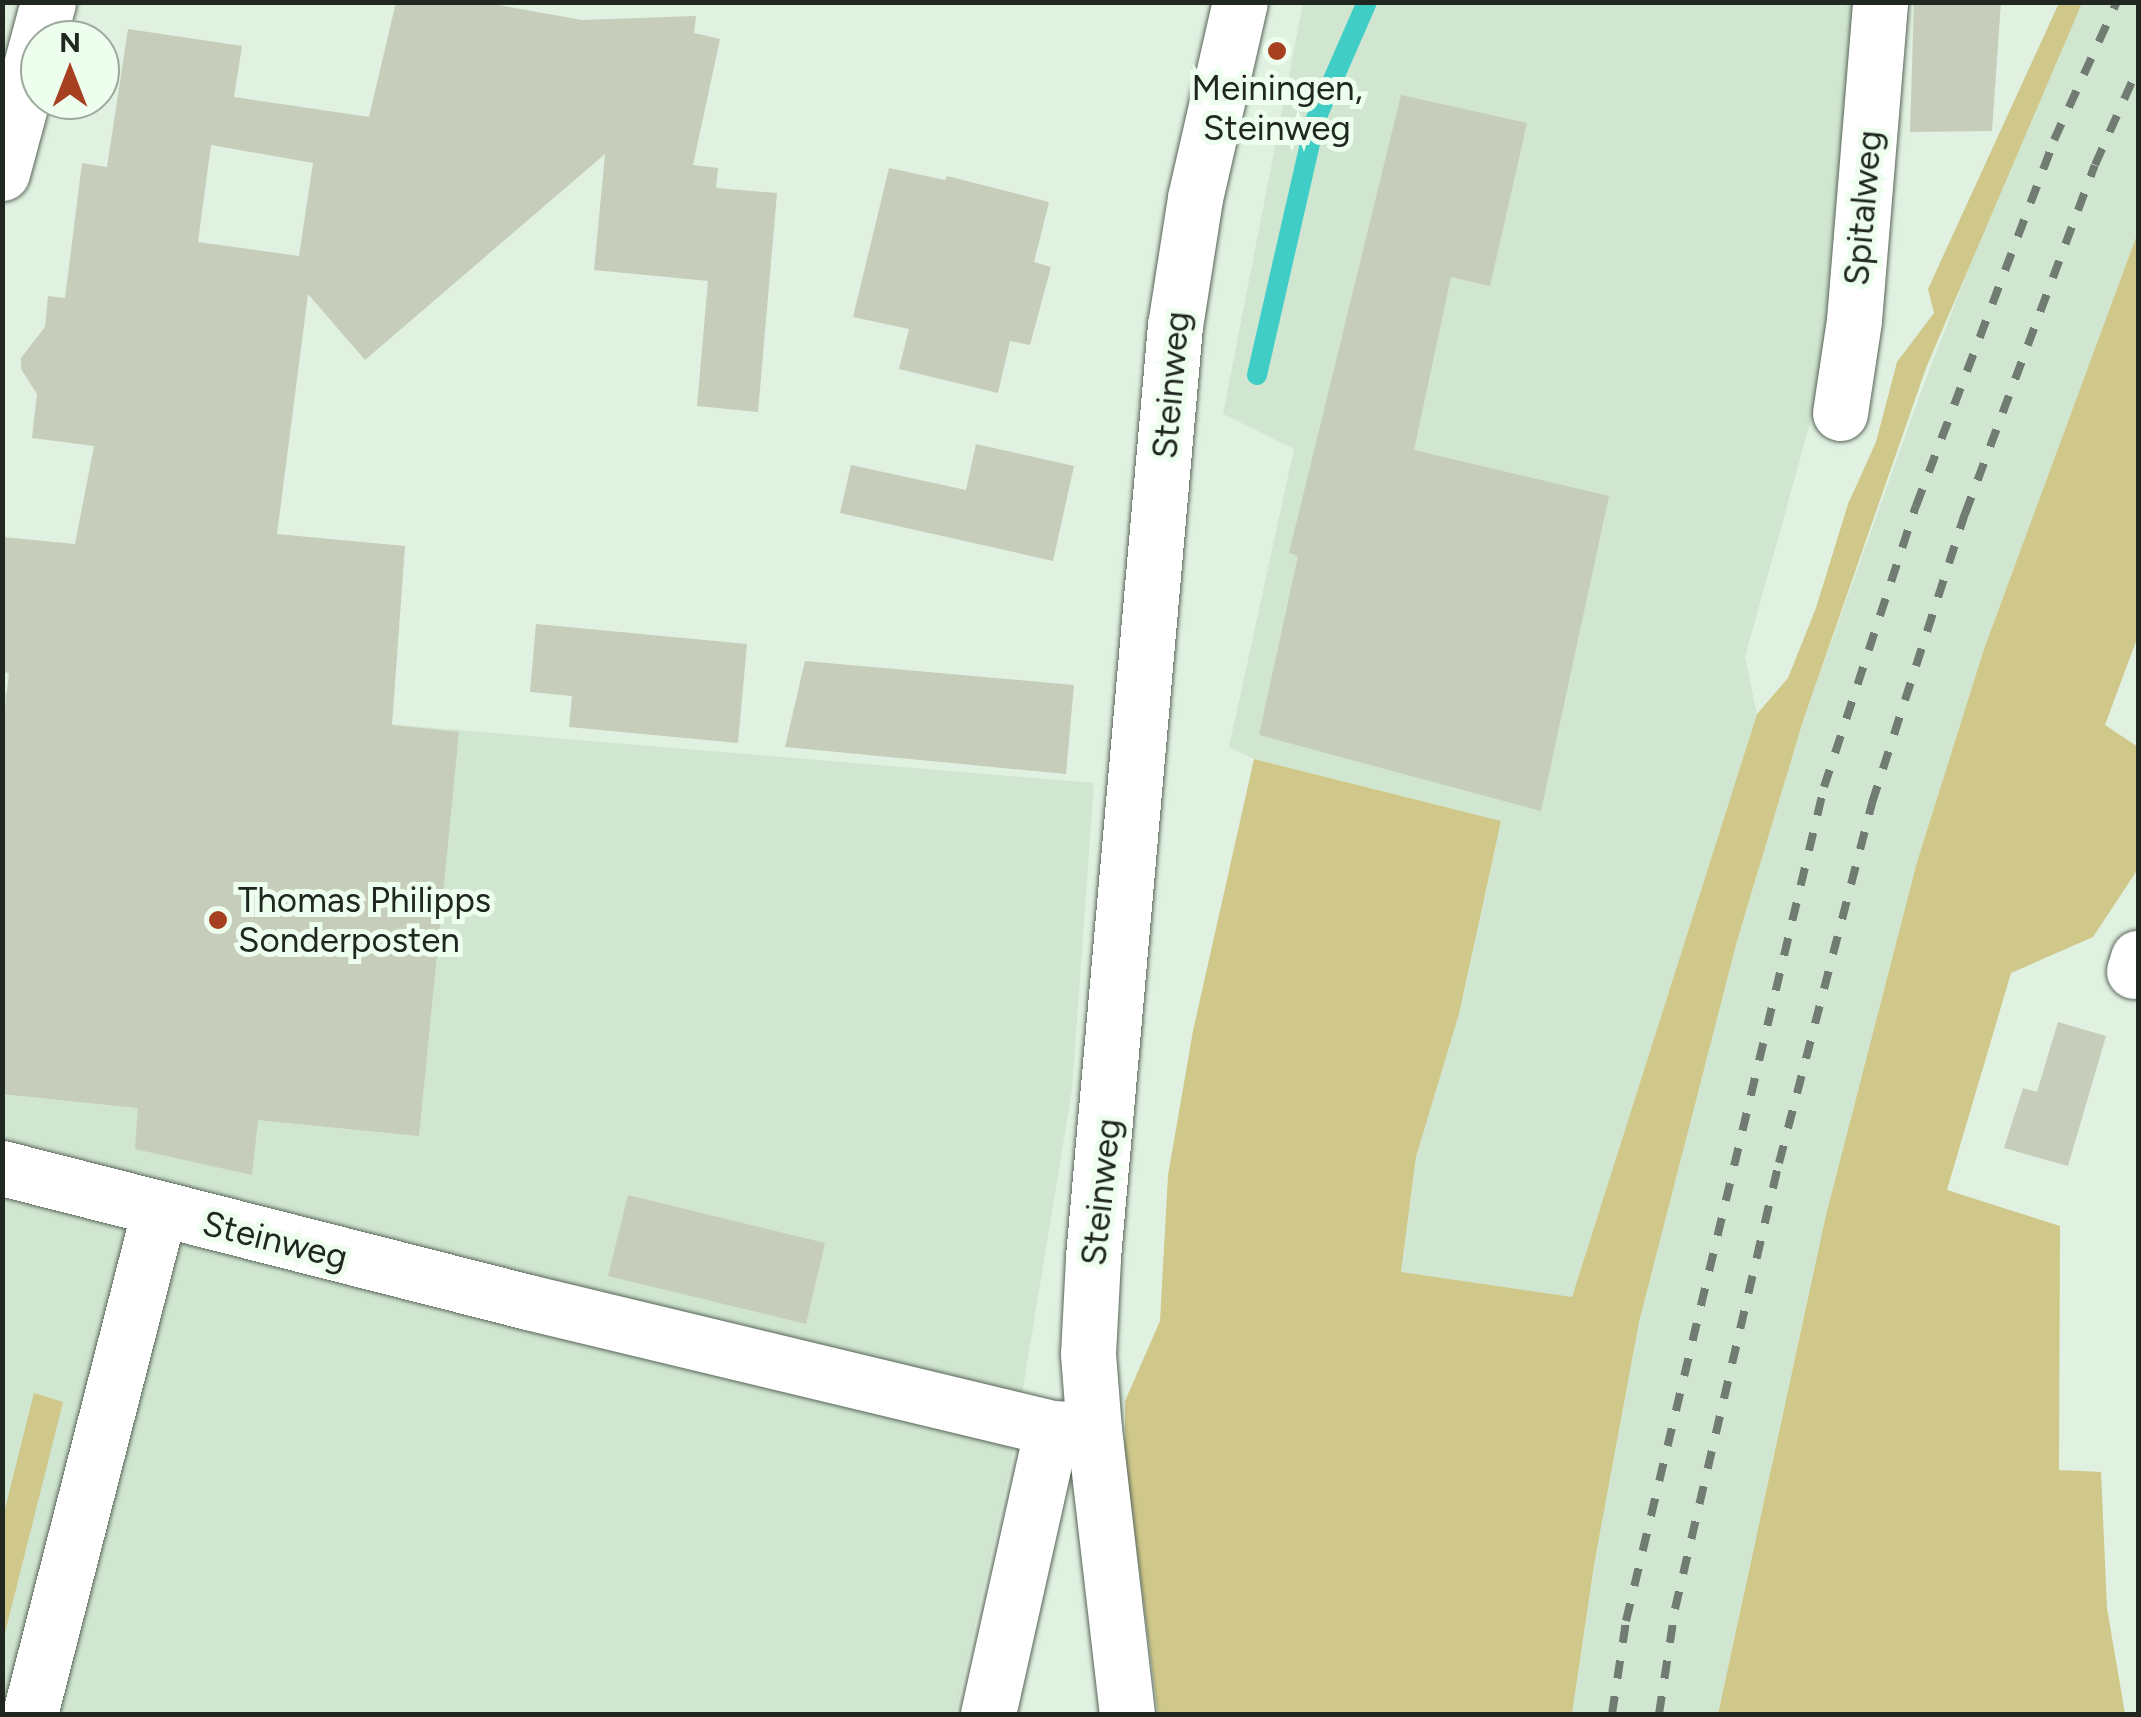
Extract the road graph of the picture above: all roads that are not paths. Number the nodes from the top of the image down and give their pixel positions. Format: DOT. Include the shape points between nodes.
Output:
graph roads {
  1 [pos="48,2"];
  2 [pos="1240,2"];
  3 [pos="1880,2"];
  4 [pos="2,173"];
  5 [pos="1840,413"];
  6 [pos="2,1168"];
  7 [pos="160,1210"];
  8 [pos="1073,1429"];
  9 [pos="30,1714"];
  10 [pos="988,1714"];
  11 [pos="1127,1714"];
  1 -- 4 [label="street"];
  2 -- 8 [label="street, Steinweg" via="1174,326 1088,1354"];
  3 -- 5 [label="street, Spitalweg"];
  6 -- 7 [label="street, Steinweg"];
  7 -- 8 [label="street, Steinweg"];
  7 -- 9 [label="street, Steinweg"];
  8 -- 10 [label="street"];
  8 -- 11 [label="street"];
}
